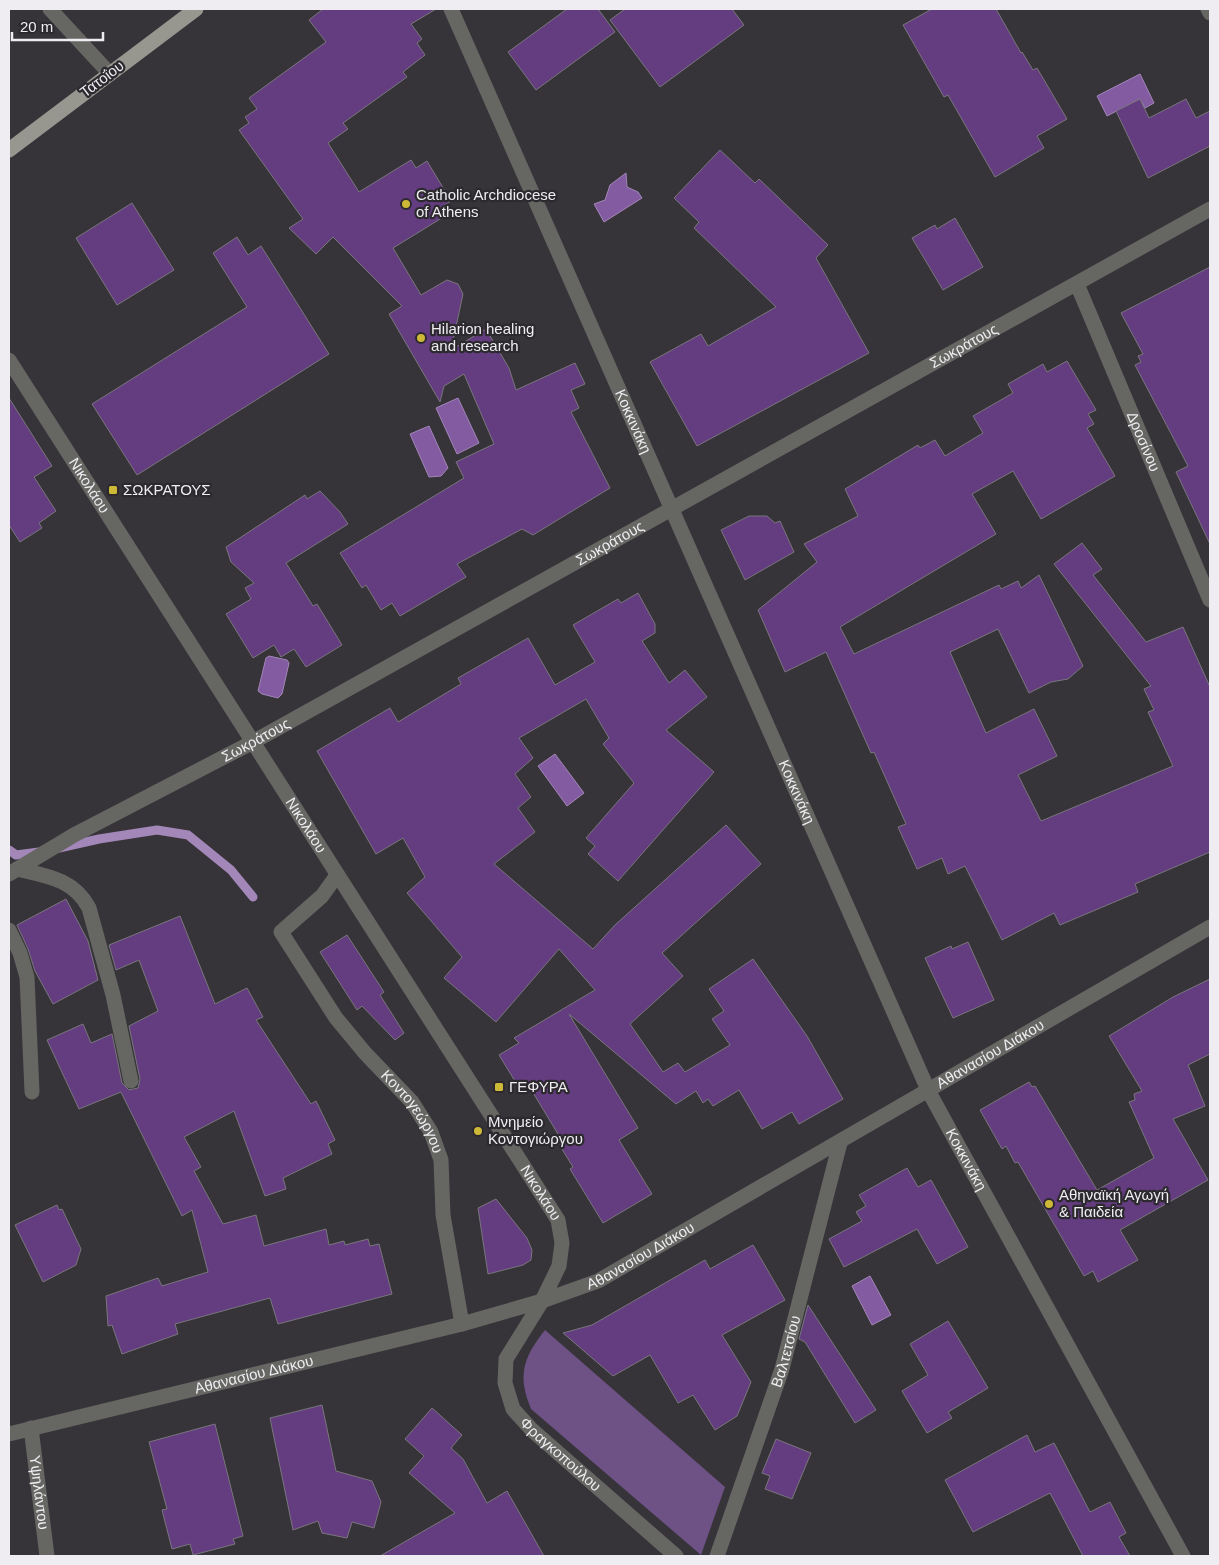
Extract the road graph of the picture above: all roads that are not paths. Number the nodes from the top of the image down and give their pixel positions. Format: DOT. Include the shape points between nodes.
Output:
graph roads {
  1 [pos="50,9"];
  2 [pos="196,9"];
  3 [pos="451,9"];
  4 [pos="1208,9"];
  5 [pos="1210,14"];
  6 [pos="110,74"];
  7 [pos="9,150"];
  8 [pos="1210,209"];
  9 [pos="1077,284"];
  10 [pos="9,360"];
  11 [pos="672,509"];
  12 [pos="1210,600"];
  13 [pos="253,742"];
  14 [pos="13,872"];
  15 [pos="337,875"];
  16 [pos="1210,927"];
  17 [pos="9,930"];
  18 [pos="131,1081"];
  19 [pos="32,1092"];
  20 [pos="929,1092"];
  21 [pos="840,1143"];
  22 [pos="542,1301"];
  23 [pos="462,1324"];
  24 [pos="32,1428"];
  25 [pos="9,1434"];
  26 [pos="47,1556"];
  27 [pos="676,1556"];
  28 [pos="717,1556"];
  29 [pos="1183,1556"];
  1 -- 6 [label="street"];
  2 -- 6 [label="main road, Τατοΐου"];
  3 -- 11 [label="street, Κοκκινάκη"];
  4 -- 5 [label="street"];
  6 -- 7 [label="main road, Τατοΐου"];
  8 -- 9 [label="street, Σωκράτους"];
  9 -- 11 [label="street, Σωκράτους"];
  9 -- 12 [label="street, Δροσίνου"];
  10 -- 13 [label="street, Νικολάου"];
  11 -- 13 [label="street, Σωκράτους"];
  11 -- 20 [label="street, Κοκκινάκη"];
  13 -- 14 [label="street, Σωκράτους" via="74,835"];
  13 -- 15 [label="street, Νικολάου"];
  14 -- 18 [label="street" via="51,877 75,888 84,898 114,994"];
  15 -- 22 [label="street, Νικολάου" via="558,1220 562,1243 559,1266"];
  15 -- 23 [label="street, Κοντογεώργου" via="322,896 281,932 336,1018 412,1102 431,1132 441,1160 443,1215"];
  16 -- 20 [label="street, Αθανασίου Διάκου"];
  17 -- 19 [label="street" via="27,977"];
  20 -- 21 [label="street, Αθανασίου Διάκου"];
  20 -- 29 [label="street, Κοκκινάκη"];
  21 -- 22 [label="street, Αθανασίου Διάκου" via="598,1281"];
  21 -- 28 [label="street, Βαλτετσίου" via="782,1369"];
  22 -- 23 [label="street, Αθανασίου Διάκου"];
  22 -- 27 [label="street, Φραγκοπούλου" via="506,1359 505,1383 512,1409"];
  23 -- 24 [label="street, Αθανασίου Διάκου"];
  24 -- 25 [label="street, Αθανασίου Διάκου"];
  24 -- 26 [label="street, Υψηλάντου"];
}
